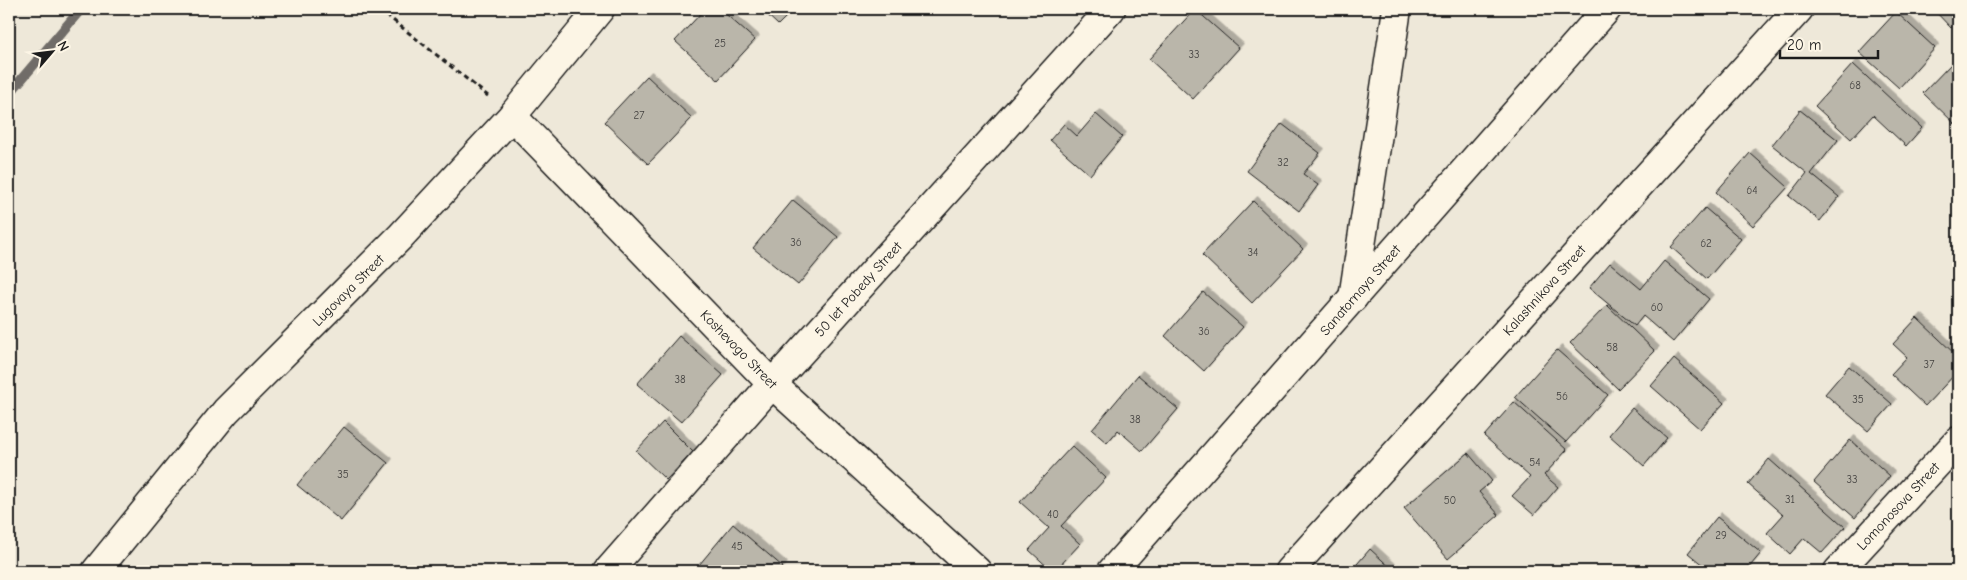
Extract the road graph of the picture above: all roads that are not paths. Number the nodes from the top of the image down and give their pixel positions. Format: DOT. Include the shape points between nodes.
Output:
graph roads {
  1 [pos="600,9"];
  2 [pos="1111,9"];
  3 [pos="1397,9"];
  4 [pos="1607,9"];
  5 [pos="1799,9"];
  6 [pos="512,116"];
  7 [pos="1353,298"];
  8 [pos="772,384"];
  9 [pos="1958,441"];
  10 [pos="96,571"];
  11 [pos="608,571"];
  12 [pos="977,571"];
  13 [pos="1112,571"];
  14 [pos="1289,571"];
  15 [pos="1838,571"];
  1 -- 6 [label="street, Lugovaya Street"];
  2 -- 8 [label="street, 50 let Pobedy Street"];
  3 -- 7 [label="street"];
  4 -- 7 [label="street, Sanatornaya Street"];
  5 -- 14 [label="street, Kalashnikova Street"];
  6 -- 8 [label="street, Koshevogo Street"];
  6 -- 10 [label="street, Lugovaya Street" via="400,237 226,412"];
  7 -- 13 [label="street, Sanatornaya Street"];
  8 -- 11 [label="street, 50 let Pobedy Street"];
  8 -- 12 [label="street, Koshevogo Street"];
  9 -- 15 [label="street, Lomonosova Street"];
}
